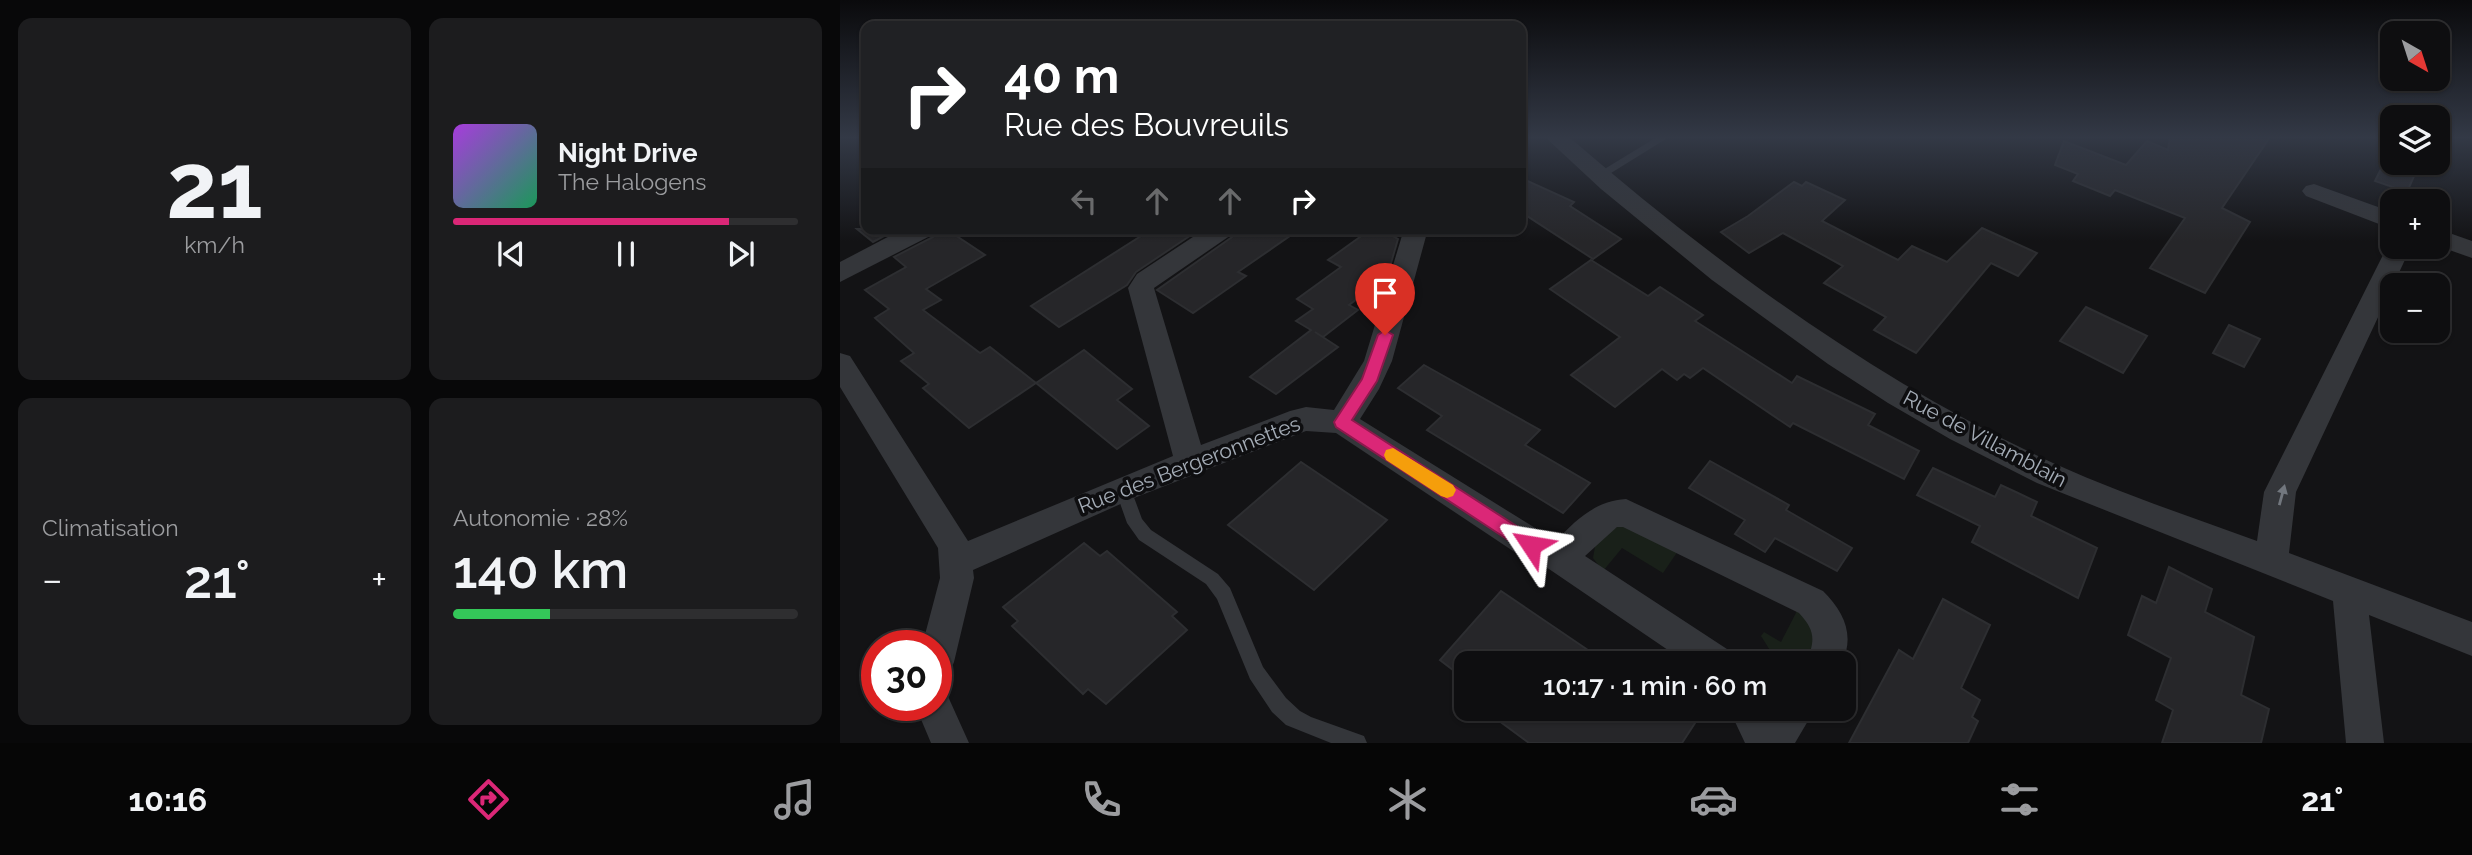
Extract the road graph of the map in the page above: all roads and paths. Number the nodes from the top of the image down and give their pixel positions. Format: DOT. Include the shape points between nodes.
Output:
graph roads {
  1 [pos="1595,172"];
  2 [pos="1607,172"];
  3 [pos="1600,176"];
  4 [pos="2314,191"];
  5 [pos="2380,216"];
  6 [pos="912,235"];
  7 [pos="1213,235"];
  8 [pos="1414,235"];
  9 [pos="2450,242"];
  10 [pos="2472,250"];
  11 [pos="2393,259"];
  12 [pos="840,273"];
  13 [pos="840,363"];
  14 [pos="1342,422"];
  15 [pos="1190,461"];
  16 [pos="1122,489"];
  17 [pos="1561,559"];
  18 [pos="957,561"];
  19 [pos="2271,562"];
  20 [pos="2349,592"];
  21 [pos="944,630"];
  22 [pos="2472,639"];
  23 [pos="1699,651"];
  24 [pos="1830,651"];
  25 [pos="940,721"];
  26 [pos="1754,721"];
  27 [pos="1789,721"];
  28 [pos="950,743"];
  29 [pos="1357,743"];
  30 [pos="1766,743"];
  31 [pos="2364,743"];
  1 -- 3 [label="street, Rue de Villamblain"];
  2 -- 3 [label="lane"];
  3 -- 19 [label="street, Rue de Villamblain" via="1773,311 1950,425 2102,498"];
  4 -- 5 [label="street"];
  6 -- 12 [label="street"];
  7 -- 15 [label="street" via="1146,279 1141,288"];
  8 -- 14 [label="street" via="1378,362"];
  9 -- 10 [label="street"];
  19 -- 11 [label="street, one-way" via="2280,492"];
  13 -- 18 [label="street" via="946,530"];
  14 -- 15 [label="street, Rue des Bergeronnettes" via="1306,419"];
  14 -- 17 [label="street, Rue des Bergeronnettes" via="1531,545"];
  15 -- 16 [label="street, Rue des Bergeronnettes"];
  16 -- 18 [label="street, Rue des Bergeronnettes"];
  16 -- 29 [label="lane" via="1135,523 1145,535 1212,579 1224,594 1256,673 1279,705 1307,725"];
  17 -- 23 [label="street, Rue des Bergeronnettes"];
  17 -- 24 [label="street" via="1603,517 1626,513 1811,602 1829,621"];
  18 -- 21 [label="street"];
  19 -- 20 [label="street, Rue de Villamblain"];
  20 -- 22 [label="street, Rue de Villamblain"];
  20 -- 31 [label="street"];
  25 -- 28 [label="street"];
  26 -- 30 [label="street"];
  27 -- 30 [label="street"];
}
